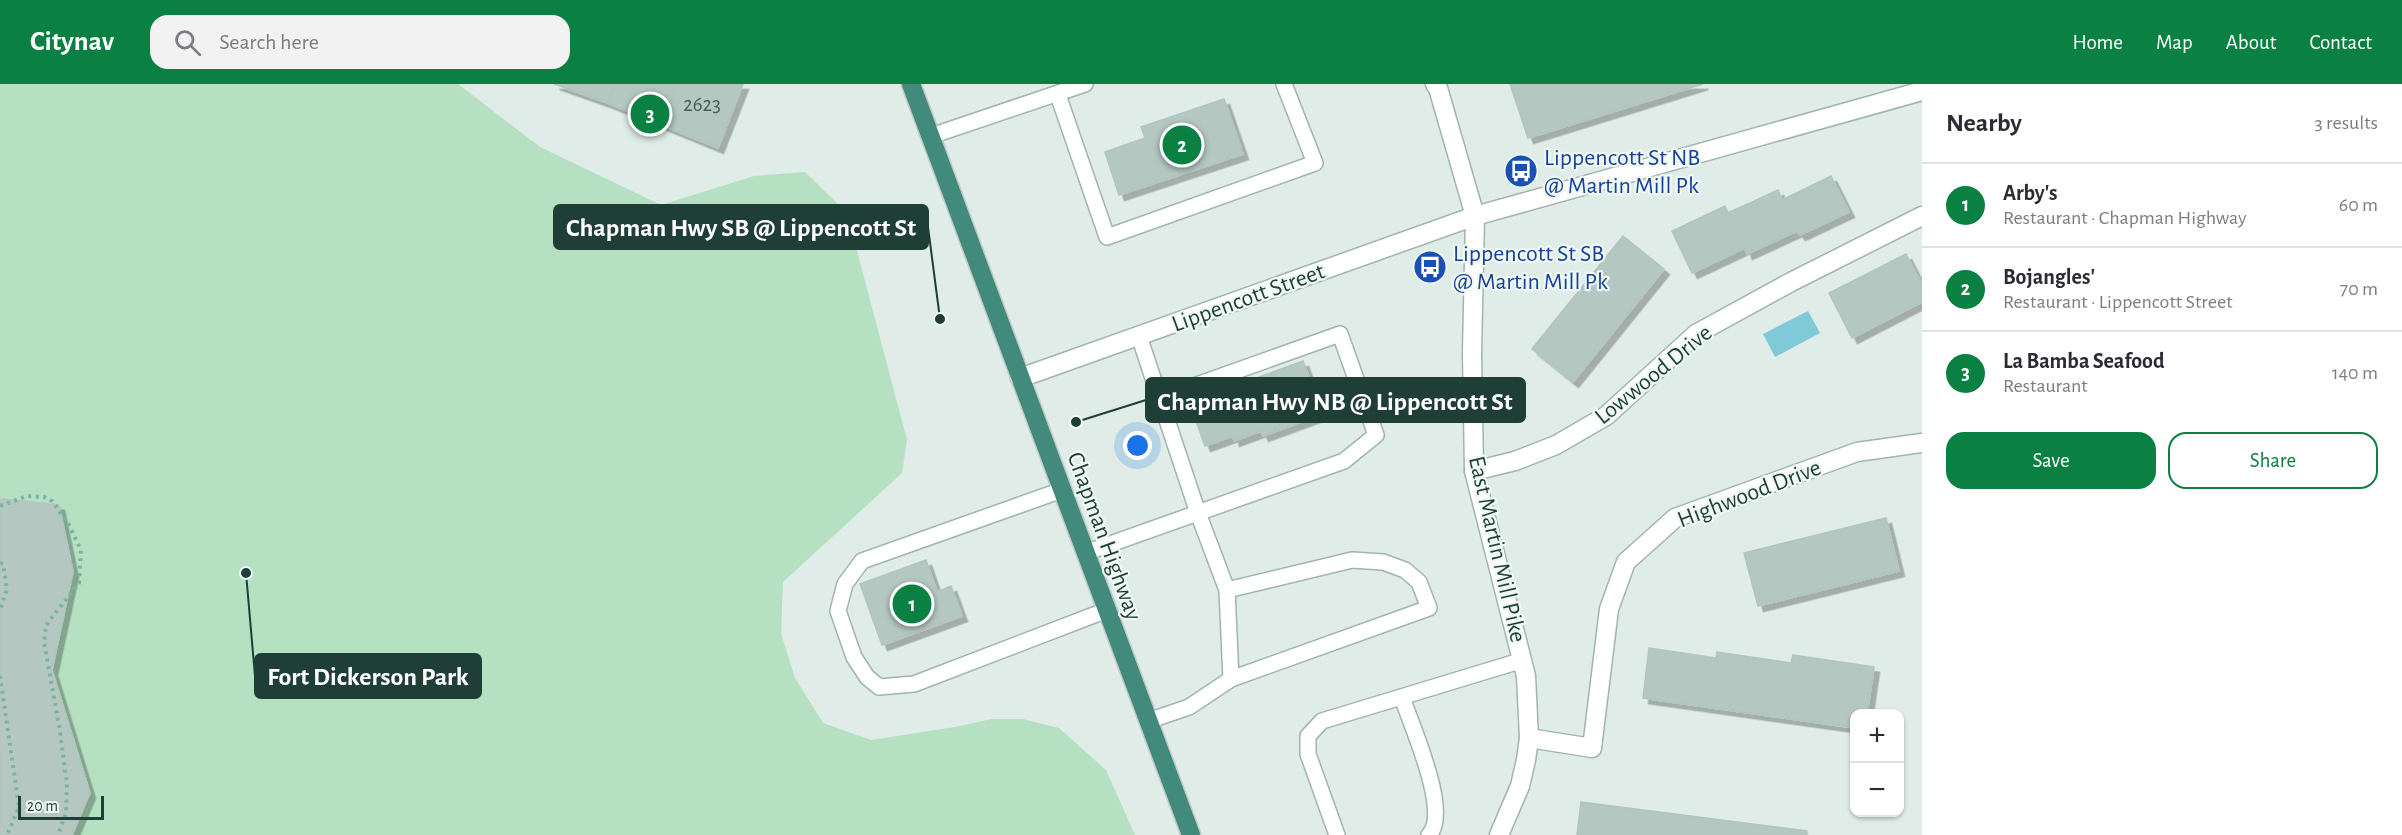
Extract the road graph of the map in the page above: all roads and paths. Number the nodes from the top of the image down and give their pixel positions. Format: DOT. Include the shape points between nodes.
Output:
graph roads {
  1 [pos="911,84"];
  2 [pos="1085,84"];
  3 [pos="1284,84"];
  4 [pos="1435,84"];
  5 [pos="1922,91"];
  6 [pos="1058,95"];
  7 [pos="931,136"];
  8 [pos="1475,216"];
  9 [pos="1922,216"];
  10 [pos="1139,336"];
  11 [pos="1020,378"];
  12 [pos="1160,398"];
  13 [pos="1922,443"];
  14 [pos="1474,471"];
  15 [pos="1062,490"];
  16 [pos="0,506"];
  17 [pos="1198,513"];
  18 [pos="1085,553"];
  19 [pos="0,563"];
  20 [pos="1227,590"];
  21 [pos="0,610"];
  22 [pos="1107,610"];
  23 [pos="1523,660"];
  24 [pos="0,676"];
  25 [pos="1231,679"];
  26 [pos="1402,697"];
  27 [pos="1148,721"];
  28 [pos="1529,738"];
  29 [pos="7,835"];
  30 [pos="58,835"];
  31 [pos="1191,835"];
  32 [pos="1337,835"];
  33 [pos="1429,835"];
  34 [pos="1499,835"];
  1 -- 7 [label="highway, Chapman Highway"];
  2 -- 6 [label="lane"];
  3 -- 6 [label="lane" via="1315,163 1107,237"];
  4 -- 8 [label="street, East Martin Mill Pike"];
  5 -- 8 [label="street, Lippencott Street"];
  6 -- 7 [label="lane"];
  7 -- 11 [label="highway, Chapman Highway"];
  8 -- 10 [label="street, Lippencott Street"];
  8 -- 14 [label="street, East Martin Mill Pike"];
  9 -- 14 [label="street, Lowwood Drive" via="1696,334 1605,416 1556,445"];
  10 -- 11 [label="street, Lippencott Street"];
  10 -- 12 [label="lane"];
  11 -- 15 [label="highway, Chapman Highway"];
  12 -- 17 [label="lane"];
  12 -- 17 [label="lane" via="1340,334 1376,435 1344,461"];
  13 -- 28 [label="street, Highwood Drive" via="1857,452 1675,518 1626,562 1609,609 1592,748"];
  14 -- 23 [label="street, East Martin Mill Pike"];
  15 -- 18 [label="highway, Chapman Highway"];
  15 -- 22 [label="lane" via="862,561 845,584 838,611 854,657 879,687 914,684"];
  16 -- 30 [label="path" via="27,496 52,501 81,550 79,582 46,625 44,642 67,784 66,813"];
  17 -- 18 [label="lane"];
  17 -- 20 [label="lane"];
  18 -- 22 [label="highway, Chapman Highway"];
  19 -- 21 [label="path" via="7,589"];
  20 -- 25 [label="lane"];
  20 -- 25 [label="lane" via="1352,560 1383,562 1405,570 1419,582 1429,608"];
  22 -- 27 [label="highway, Chapman Highway"];
  23 -- 26 [label="lane"];
  23 -- 28 [label="street, East Martin Mill Pike"];
  24 -- 29 [label="path" via="19,807"];
  25 -- 27 [label="lane" via="1189,707"];
  26 -- 32 [label="lane" via="1322,721 1308,736 1308,754"];
  26 -- 33 [label="lane" via="1434,791 1436,817"];
  27 -- 31 [label="highway, Chapman Highway"];
  28 -- 34 [label="street, East Martin Mill Pike" via="1520,786"];
}
